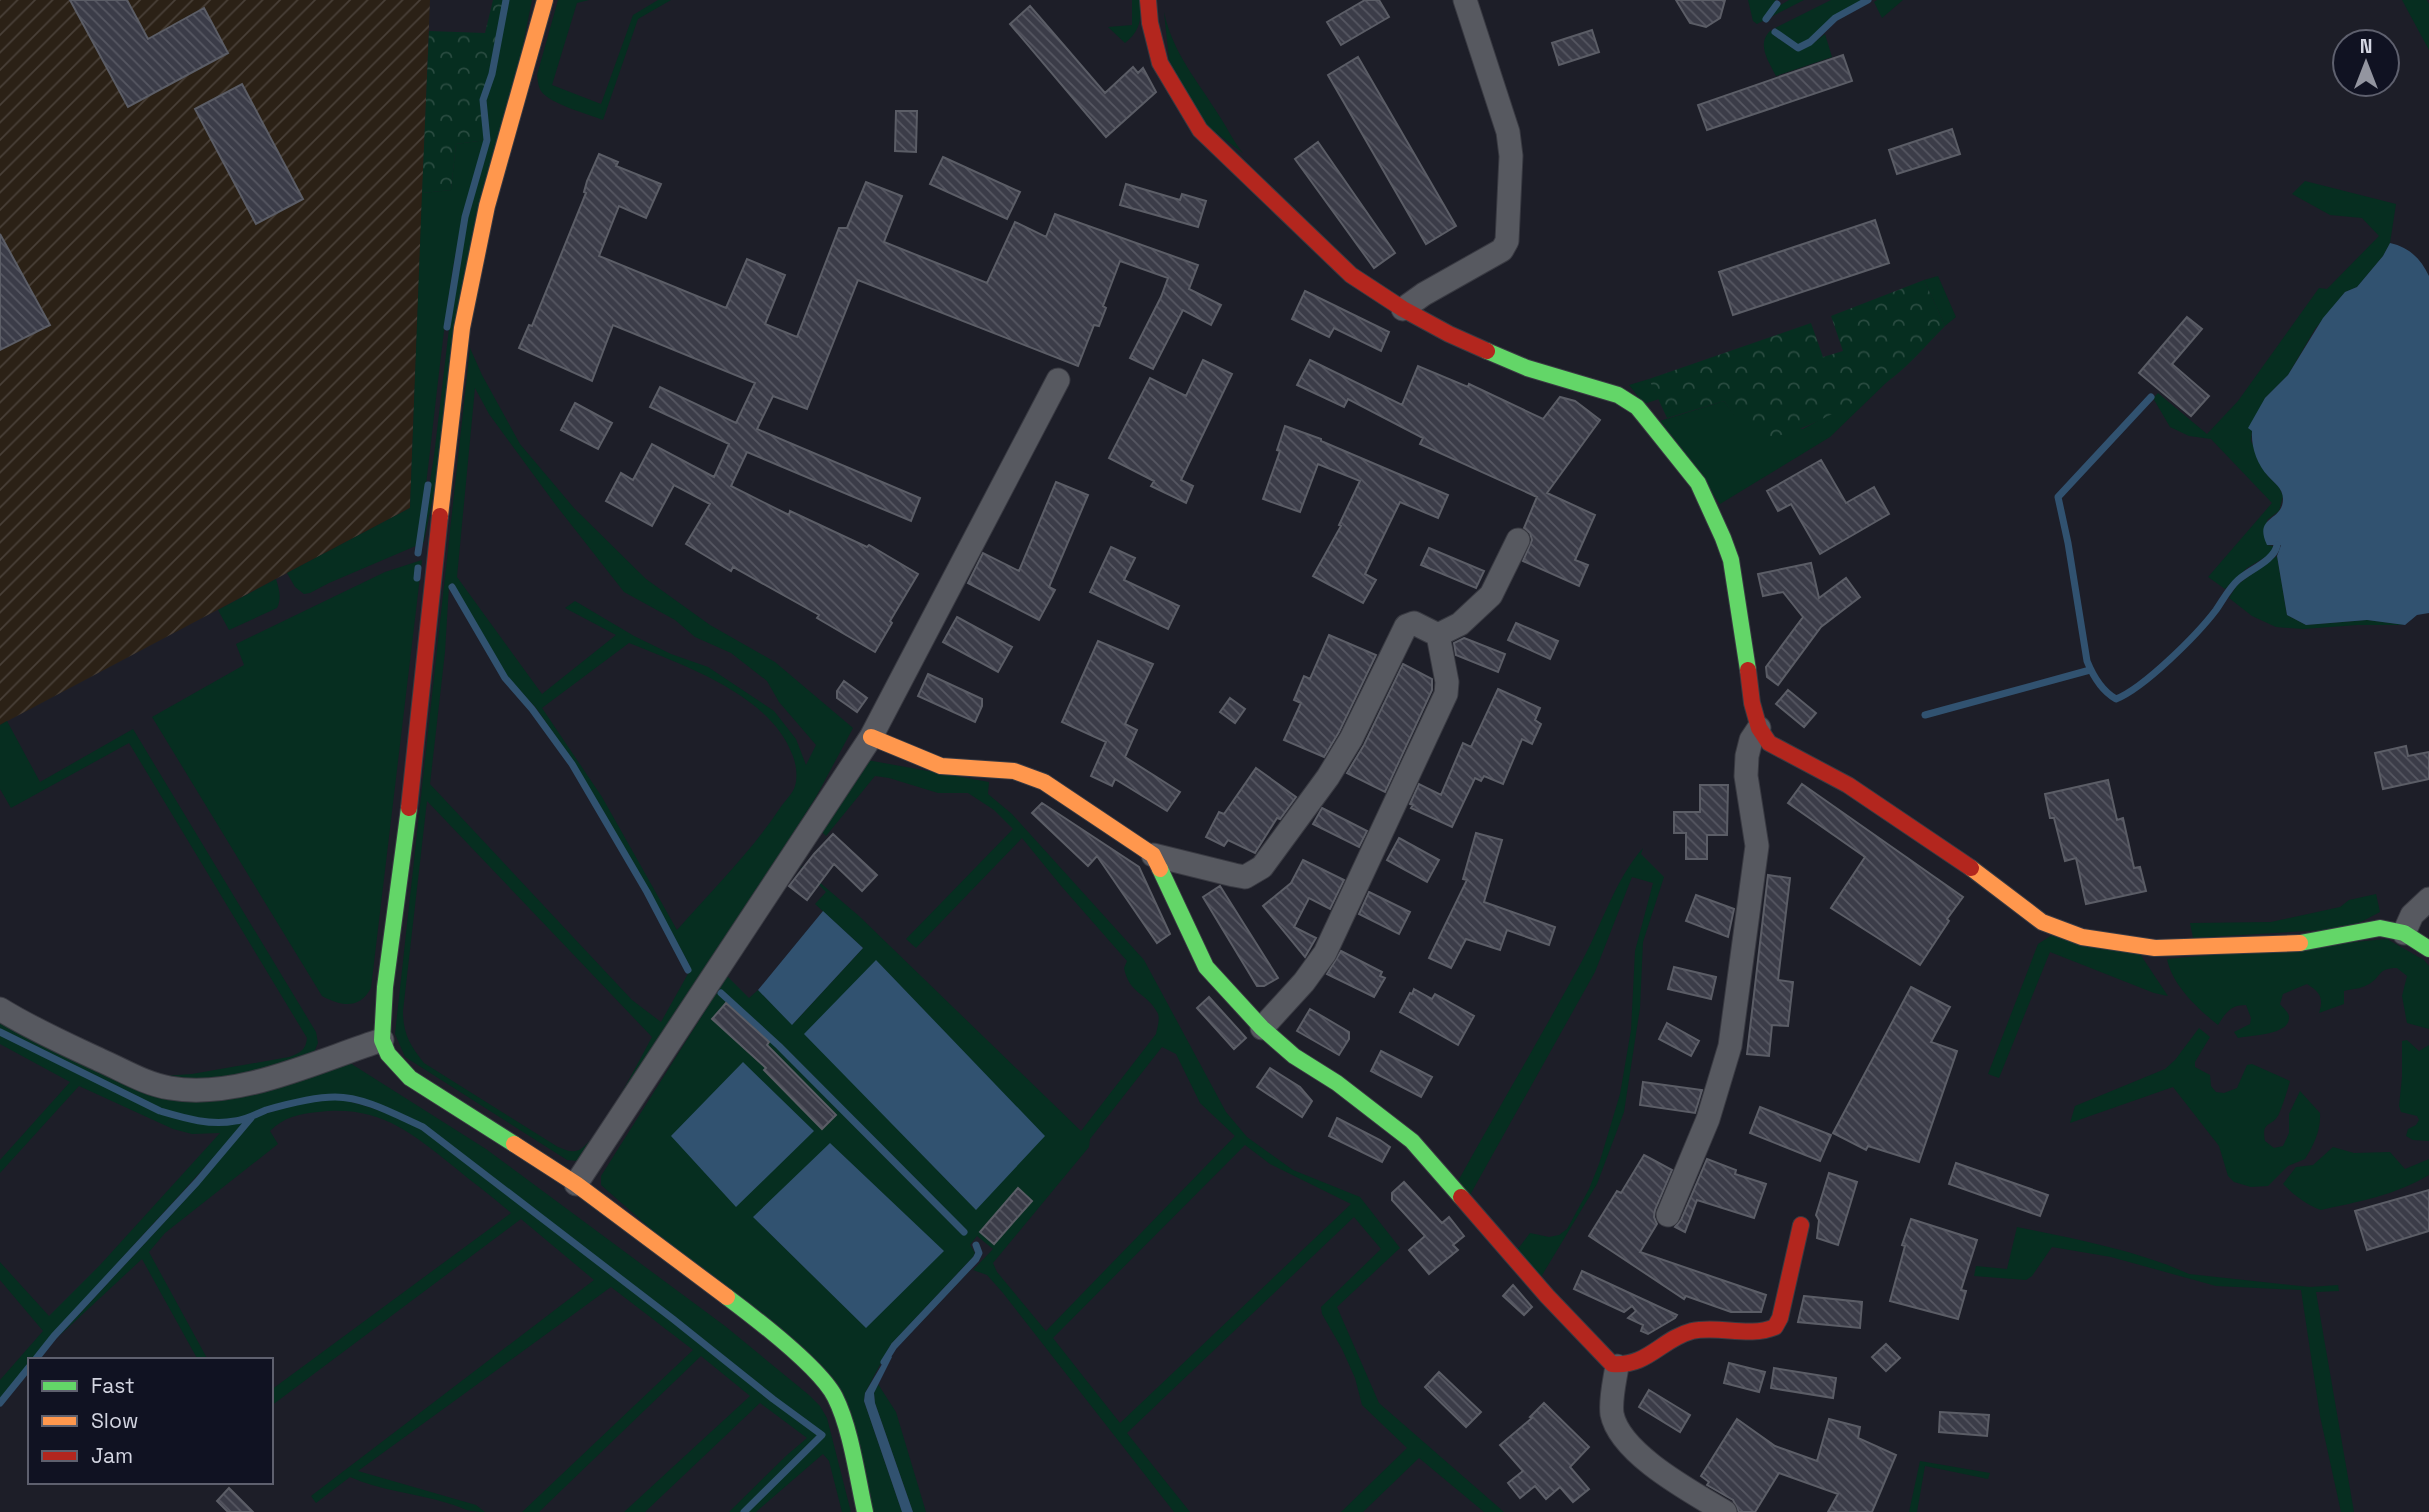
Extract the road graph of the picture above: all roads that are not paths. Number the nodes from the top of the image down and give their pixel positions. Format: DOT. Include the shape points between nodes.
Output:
graph roads {
  1 [pos="545,0"];
  2 [pos="1148,0"];
  3 [pos="1465,0"];
  4 [pos="1403,309"];
  5 [pos="1058,380"];
  6 [pos="1518,540"];
  7 [pos="1438,635"];
  8 [pos="1759,728"];
  9 [pos="872,737"];
  10 [pos="1153,855"];
  11 [pos="2429,899"];
  12 [pos="2404,933"];
  13 [pos="2429,949"];
  14 [pos="0,1009"];
  15 [pos="1262,1028"];
  16 [pos="382,1040"];
  17 [pos="576,1184"];
  18 [pos="1668,1215"];
  19 [pos="1801,1225"];
  20 [pos="1617,1366"];
  21 [pos="865,1512"];
  22 [pos="1725,1512"];
  1 -- 16 [label="street" via="487,205 462,328"];
  2 -- 4 [label="street" via="1160,63 1200,130 1351,275"];
  3 -- 4 [label="street" via="1507,132 1511,156 1507,241 1502,250"];
  4 -- 8 [label="street" via="1527,368 1618,395 1637,407 1698,483 1727,549"];
  5 -- 9 [label="street"];
  6 -- 7 [label="street" via="1491,595 1460,624"];
  7 -- 10 [label="street" via="1414,623 1406,626 1346,748 1262,867 1245,877"];
  7 -- 15 [label="street" via="1447,682 1441,706 1325,953"];
  8 -- 12 [label="street" via="1769,743 1848,785 2042,922 2082,937 2155,948 2295,944 2379,928"];
  8 -- 18 [label="street" via="1747,756 1757,846 1730,1046 1708,1119"];
  9 -- 10 [label="street" via="941,766 1014,771 1044,782"];
  9 -- 17 [label="street"];
  10 -- 15 [label="street" via="1206,967"];
  11 -- 12 [label="street" via="2412,915"];
  12 -- 13 [label="street"];
  14 -- 16 [label="street" via="132,1075 170,1088 218,1087 274,1077"];
  15 -- 20 [label="street" via="1412,1141 1547,1296"];
  16 -- 17 [label="street" via="410,1079"];
  17 -- 21 [label="street" via="782,1340 820,1378 834,1395 845,1425"];
  19 -- 20 [label="street" via="1775,1327 1689,1332 1644,1360"];
  20 -- 22 [label="street" via="1612,1413 1619,1432 1640,1456"];
}
